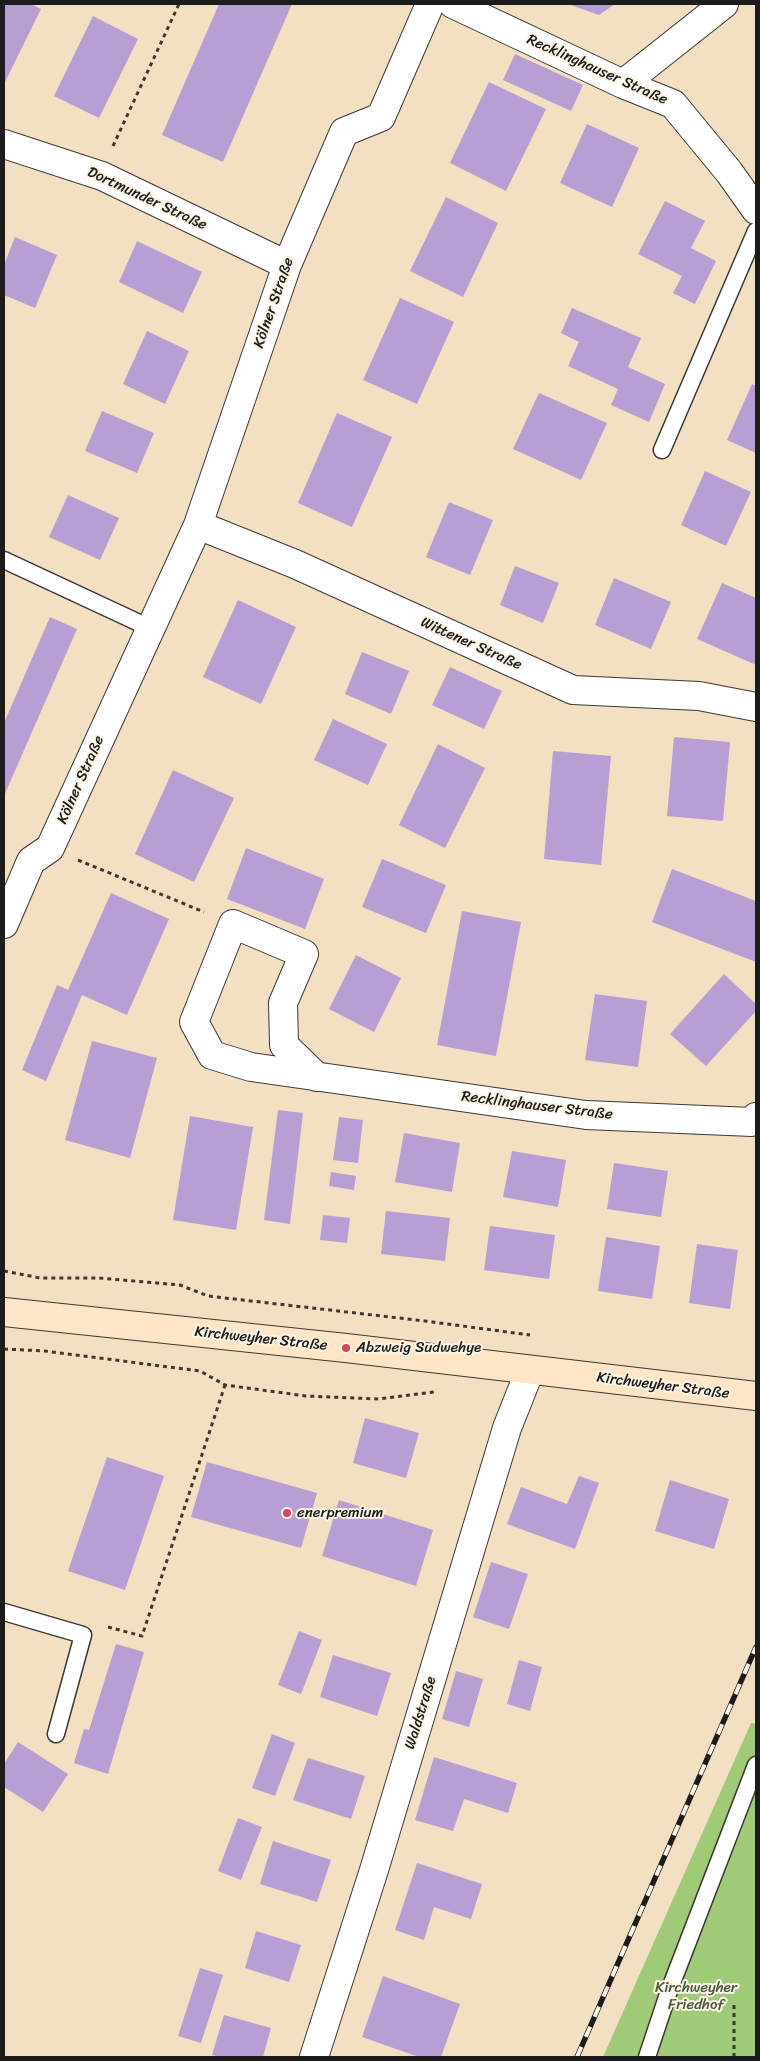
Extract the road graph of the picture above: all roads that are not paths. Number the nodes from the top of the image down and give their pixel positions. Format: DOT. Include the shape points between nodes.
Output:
graph roads {
  1 [pos="430,4"];
  2 [pos="454,4"];
  3 [pos="724,4"];
  4 [pos="623,84"];
  5 [pos="4,144"];
  6 [pos="756,210"];
  7 [pos="756,231"];
  8 [pos="287,265"];
  9 [pos="662,450"];
  10 [pos="198,525"];
  11 [pos="4,560"];
  12 [pos="150,628"];
  13 [pos="756,707"];
  14 [pos="4,924"];
  15 [pos="317,1077"];
  16 [pos="756,1118"];
  17 [pos="4,1312"];
  18 [pos="530,1370"];
  19 [pos="756,1396"];
  20 [pos="4,1612"];
  21 [pos="56,1734"];
  22 [pos="756,1765"];
  23 [pos="314,2057"];
  24 [pos="647,2057"];
  1 -- 8 [label="street, Kölner Straße" via="381,117 344,132"];
  2 -- 4 [label="street, Recklinghauser Straße"];
  3 -- 4 [label="street"];
  4 -- 6 [label="street, Recklinghauser Straße" via="673,104"];
  5 -- 8 [label="street, Dortmunder Straße" via="102,176"];
  7 -- 9 [label="lane"];
  8 -- 10 [label="street, Kölner Straße"];
  10 -- 12 [label="street, Kölner Straße"];
  10 -- 13 [label="street, Wittener Straße" via="295,564 573,690 699,696"];
  11 -- 12 [label="lane"];
  12 -- 14 [label="street, Kölner Straße" via="50,848 31,862"];
  15 -- 15 [label="street, Recklinghauser Straße" via="251,1067 212,1055 194,1022 232,924 304,954 283,1002 284,1046"];
  15 -- 16 [label="street, Recklinghauser Straße" via="586,1115 752,1122"];
  17 -- 18 [label="main road, Kirchweyher Straße"];
  18 -- 19 [label="main road, Kirchweyher Straße"];
  18 -- 23 [label="street, Waldstraße" via="506,1428 377,1861"];
  20 -- 21 [label="lane" via="83,1635"];
  22 -- 24 [label="lane"];
}
